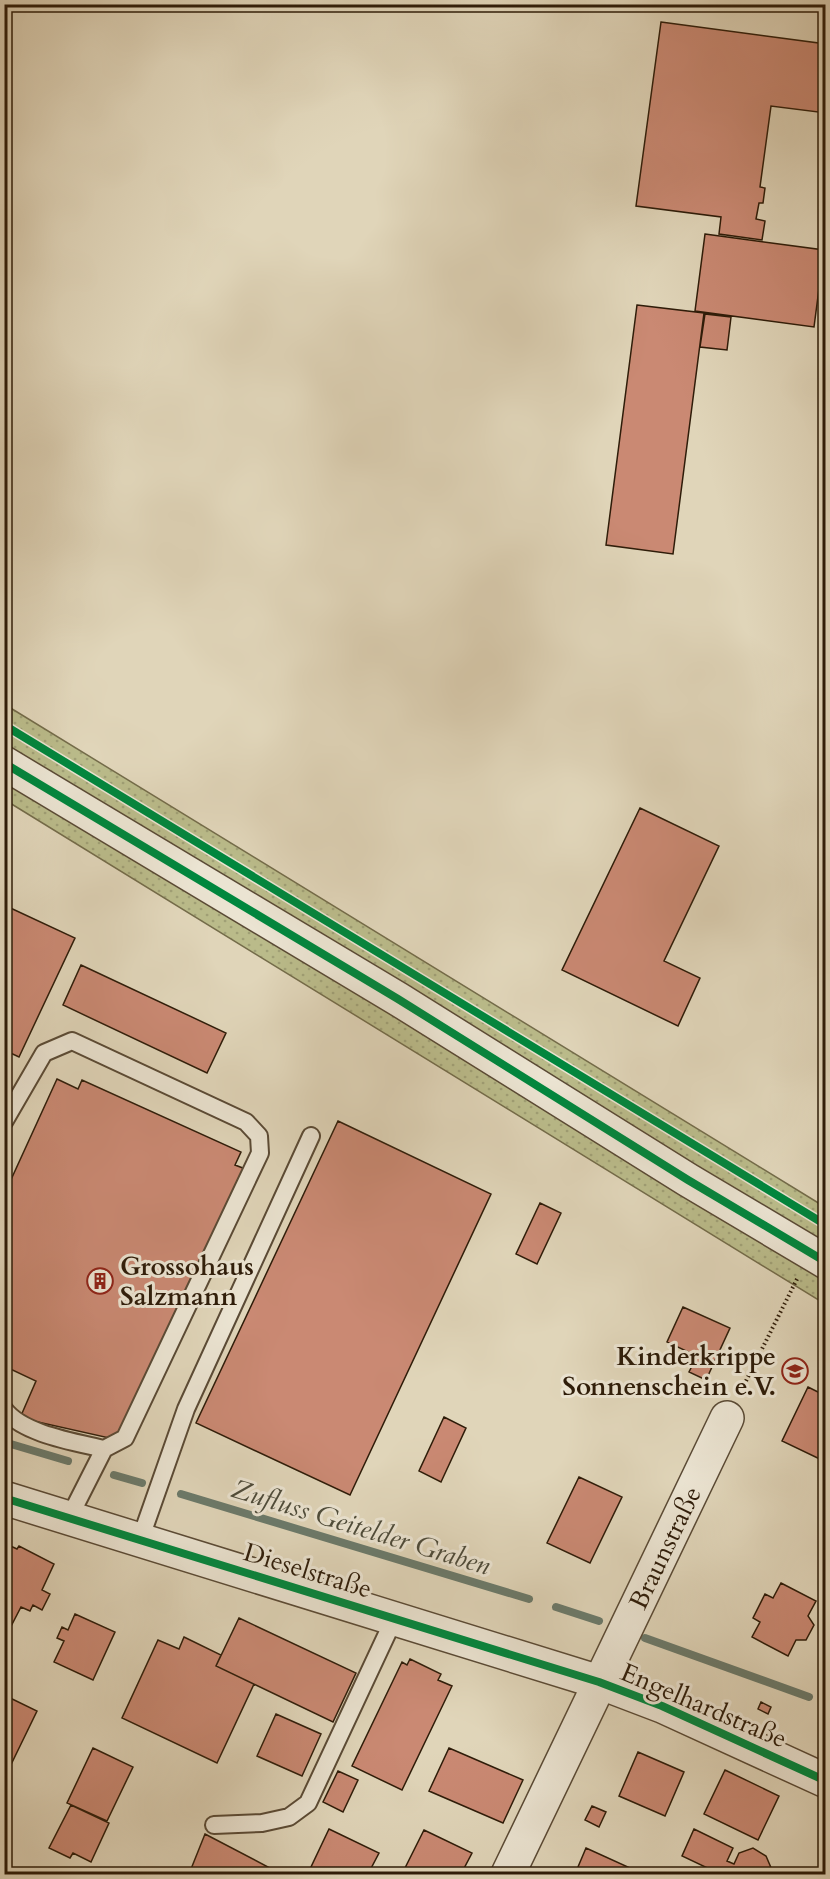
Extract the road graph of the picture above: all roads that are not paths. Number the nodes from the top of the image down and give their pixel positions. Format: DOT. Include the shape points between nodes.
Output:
graph roads {
  1 [pos="4,763"];
  2 [pos="4,1122"];
  3 [pos="311,1136"];
  4 [pos="818,1257"];
  5 [pos="4,1408"];
  6 [pos="728,1418"];
  7 [pos="104,1449"];
  8 [pos="4,1498"];
  9 [pos="69,1518"];
  10 [pos="140,1540"];
  11 [pos="394,1619"];
  12 [pos="599,1682"];
  13 [pos="825,1781"];
  14 [pos="214,1825"];
  15 [pos="508,1875"];
  1 -- 4 [label="street"];
  2 -- 7 [label="lane" via="44,1053 72,1041 246,1122 259,1136 260,1153 136,1417 124,1438"];
  3 -- 10 [label="lane" via="186,1409"];
  5 -- 7 [label="lane" via="11,1418 30,1427"];
  6 -- 12 [label="street, Braunstraße"];
  7 -- 9 [label="lane"];
  8 -- 9 [label="street, Dieselstraße"];
  9 -- 10 [label="street, Dieselstraße"];
  10 -- 11 [label="street, Dieselstraße"];
  11 -- 12 [label="street, Dieselstraße"];
  11 -- 14 [label="lane" via="308,1803 289,1817 262,1823"];
  12 -- 13 [label="street, Engelhardstraße" via="662,1706"];
  12 -- 15 [label="street, Braunstraße"];
}
